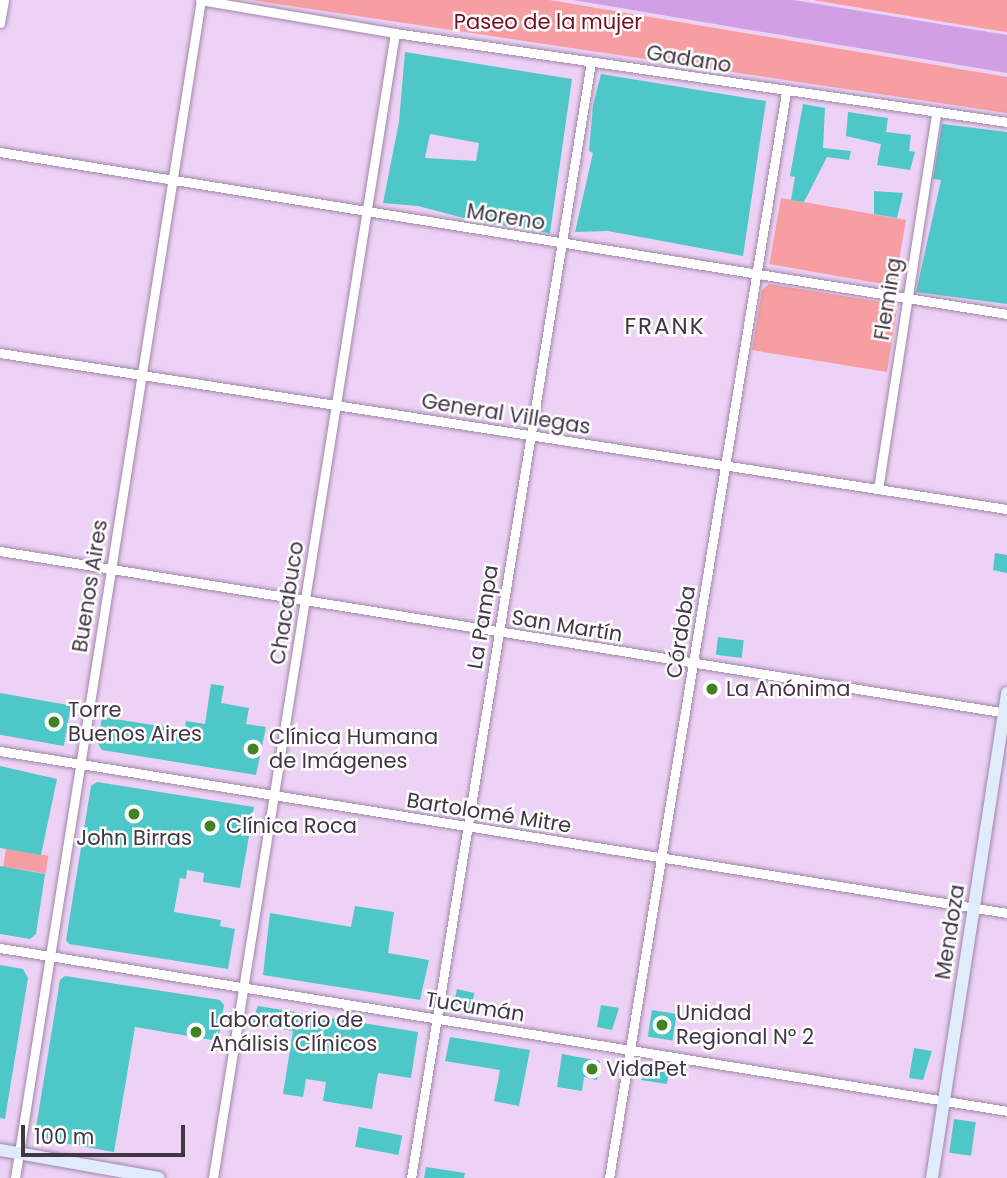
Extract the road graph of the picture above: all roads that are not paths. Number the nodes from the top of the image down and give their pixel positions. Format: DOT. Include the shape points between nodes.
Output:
graph roads {
  1 [pos="4,0"];
  2 [pos="201,0"];
  3 [pos="0,23"];
  4 [pos="395,33"];
  5 [pos="591,62"];
  6 [pos="786,92"];
  7 [pos="936,114"];
  8 [pos="1007,122"];
  9 [pos="0,152"];
  10 [pos="172,182"];
  11 [pos="367,213"];
  12 [pos="563,243"];
  13 [pos="757,274"];
  14 [pos="906,298"];
  15 [pos="1007,314"];
  16 [pos="0,353"];
  17 [pos="139,376"];
  18 [pos="335,405"];
  19 [pos="529,436"];
  20 [pos="725,466"];
  21 [pos="878,489"];
  22 [pos="1007,509"];
  23 [pos="0,551"];
  24 [pos="110,569"];
  25 [pos="305,602"];
  26 [pos="499,632"];
  27 [pos="694,664"];
  28 [pos="1007,693"];
  29 [pos="1005,713"];
  30 [pos="0,751"];
  31 [pos="79,764"];
  32 [pos="273,796"];
  33 [pos="468,827"];
  34 [pos="661,858"];
  35 [pos="973,907"];
  36 [pos="1007,913"];
  37 [pos="0,948"];
  38 [pos="51,956"];
  39 [pos="242,987"];
  40 [pos="439,1019"];
  41 [pos="630,1050"];
  42 [pos="944,1100"];
  43 [pos="1007,1111"];
  44 [pos="0,1150"];
  45 [pos="20,1153"];
  46 [pos="15,1178"];
  47 [pos="159,1178"];
  48 [pos="213,1178"];
  49 [pos="411,1178"];
  50 [pos="609,1178"];
  51 [pos="932,1178"];
  1 -- 3 [label="street"];
  2 -- 4 [label="street, Gadano"];
  2 -- 10 [label="street, Buenos Aires"];
  4 -- 5 [label="street, Gadano"];
  4 -- 11 [label="street, Chacabuco"];
  5 -- 6 [label="street, Gadano"];
  5 -- 12 [label="street, La Pampa"];
  6 -- 7 [label="street, Gadano"];
  6 -- 13 [label="street, Córdoba"];
  7 -- 8 [label="street, Gadano"];
  7 -- 14 [label="street, Fleming"];
  9 -- 10 [label="street, Moreno"];
  10 -- 11 [label="street, Moreno"];
  10 -- 17 [label="street, Buenos Aires"];
  11 -- 12 [label="street, Moreno"];
  11 -- 18 [label="street, Chacabuco"];
  12 -- 13 [label="street, Moreno"];
  12 -- 19 [label="street, La Pampa"];
  13 -- 14 [label="street, Moreno"];
  13 -- 20 [label="street, Córdoba"];
  14 -- 15 [label="street, Moreno"];
  14 -- 21 [label="street, Fleming"];
  16 -- 17 [label="street, General Villegas"];
  17 -- 18 [label="street, General Villegas"];
  17 -- 24 [label="street, Buenos Aires"];
  18 -- 19 [label="street, General Villegas"];
  18 -- 25 [label="street, Chacabuco"];
  19 -- 20 [label="street, General Villegas"];
  19 -- 26 [label="street, La Pampa"];
  20 -- 21 [label="street, General Villegas"];
  20 -- 27 [label="street, Córdoba"];
  21 -- 22 [label="street, General Villegas"];
  23 -- 24 [label="street, San Martín"];
  24 -- 25 [label="street, San Martín"];
  24 -- 31 [label="street, Buenos Aires"];
  25 -- 26 [label="street, San Martín"];
  25 -- 32 [label="street, Chacabuco"];
  26 -- 27 [label="street, San Martín"];
  26 -- 33 [label="street, La Pampa"];
  27 -- 29 [label="street, San Martín"];
  27 -- 34 [label="street, Córdoba"];
  28 -- 29 [label="main road, Mendoza"];
  29 -- 35 [label="main road, Mendoza"];
  30 -- 31 [label="street, Bartolomé Mitre"];
  31 -- 32 [label="street, Bartolomé Mitre"];
  31 -- 38 [label="street, Buenos Aires"];
  32 -- 33 [label="street, Bartolomé Mitre"];
  32 -- 39 [label="street, Chacabuco"];
  33 -- 34 [label="street, Bartolomé Mitre"];
  33 -- 40 [label="street, La Pampa"];
  34 -- 35 [label="street, Bartolomé Mitre"];
  34 -- 41 [label="street, Córdoba"];
  35 -- 36 [label="street, Bartolomé Mitre"];
  35 -- 42 [label="main road, Mendoza"];
  37 -- 38 [label="street, Tucumán"];
  38 -- 39 [label="street, Tucumán"];
  38 -- 45 [label="street, Buenos Aires"];
  39 -- 40 [label="street, Tucumán"];
  39 -- 48 [label="street, Chacabuco"];
  40 -- 41 [label="street, Tucumán"];
  40 -- 49 [label="street, La Pampa"];
  41 -- 42 [label="street, Tucumán"];
  41 -- 50 [label="street, Córdoba"];
  42 -- 43 [label="street, Tucumán"];
  42 -- 51 [label="main road, Mendoza"];
  44 -- 45 [label="main road"];
  45 -- 46 [label="street, Buenos Aires"];
  45 -- 47 [label="main road"];
}
